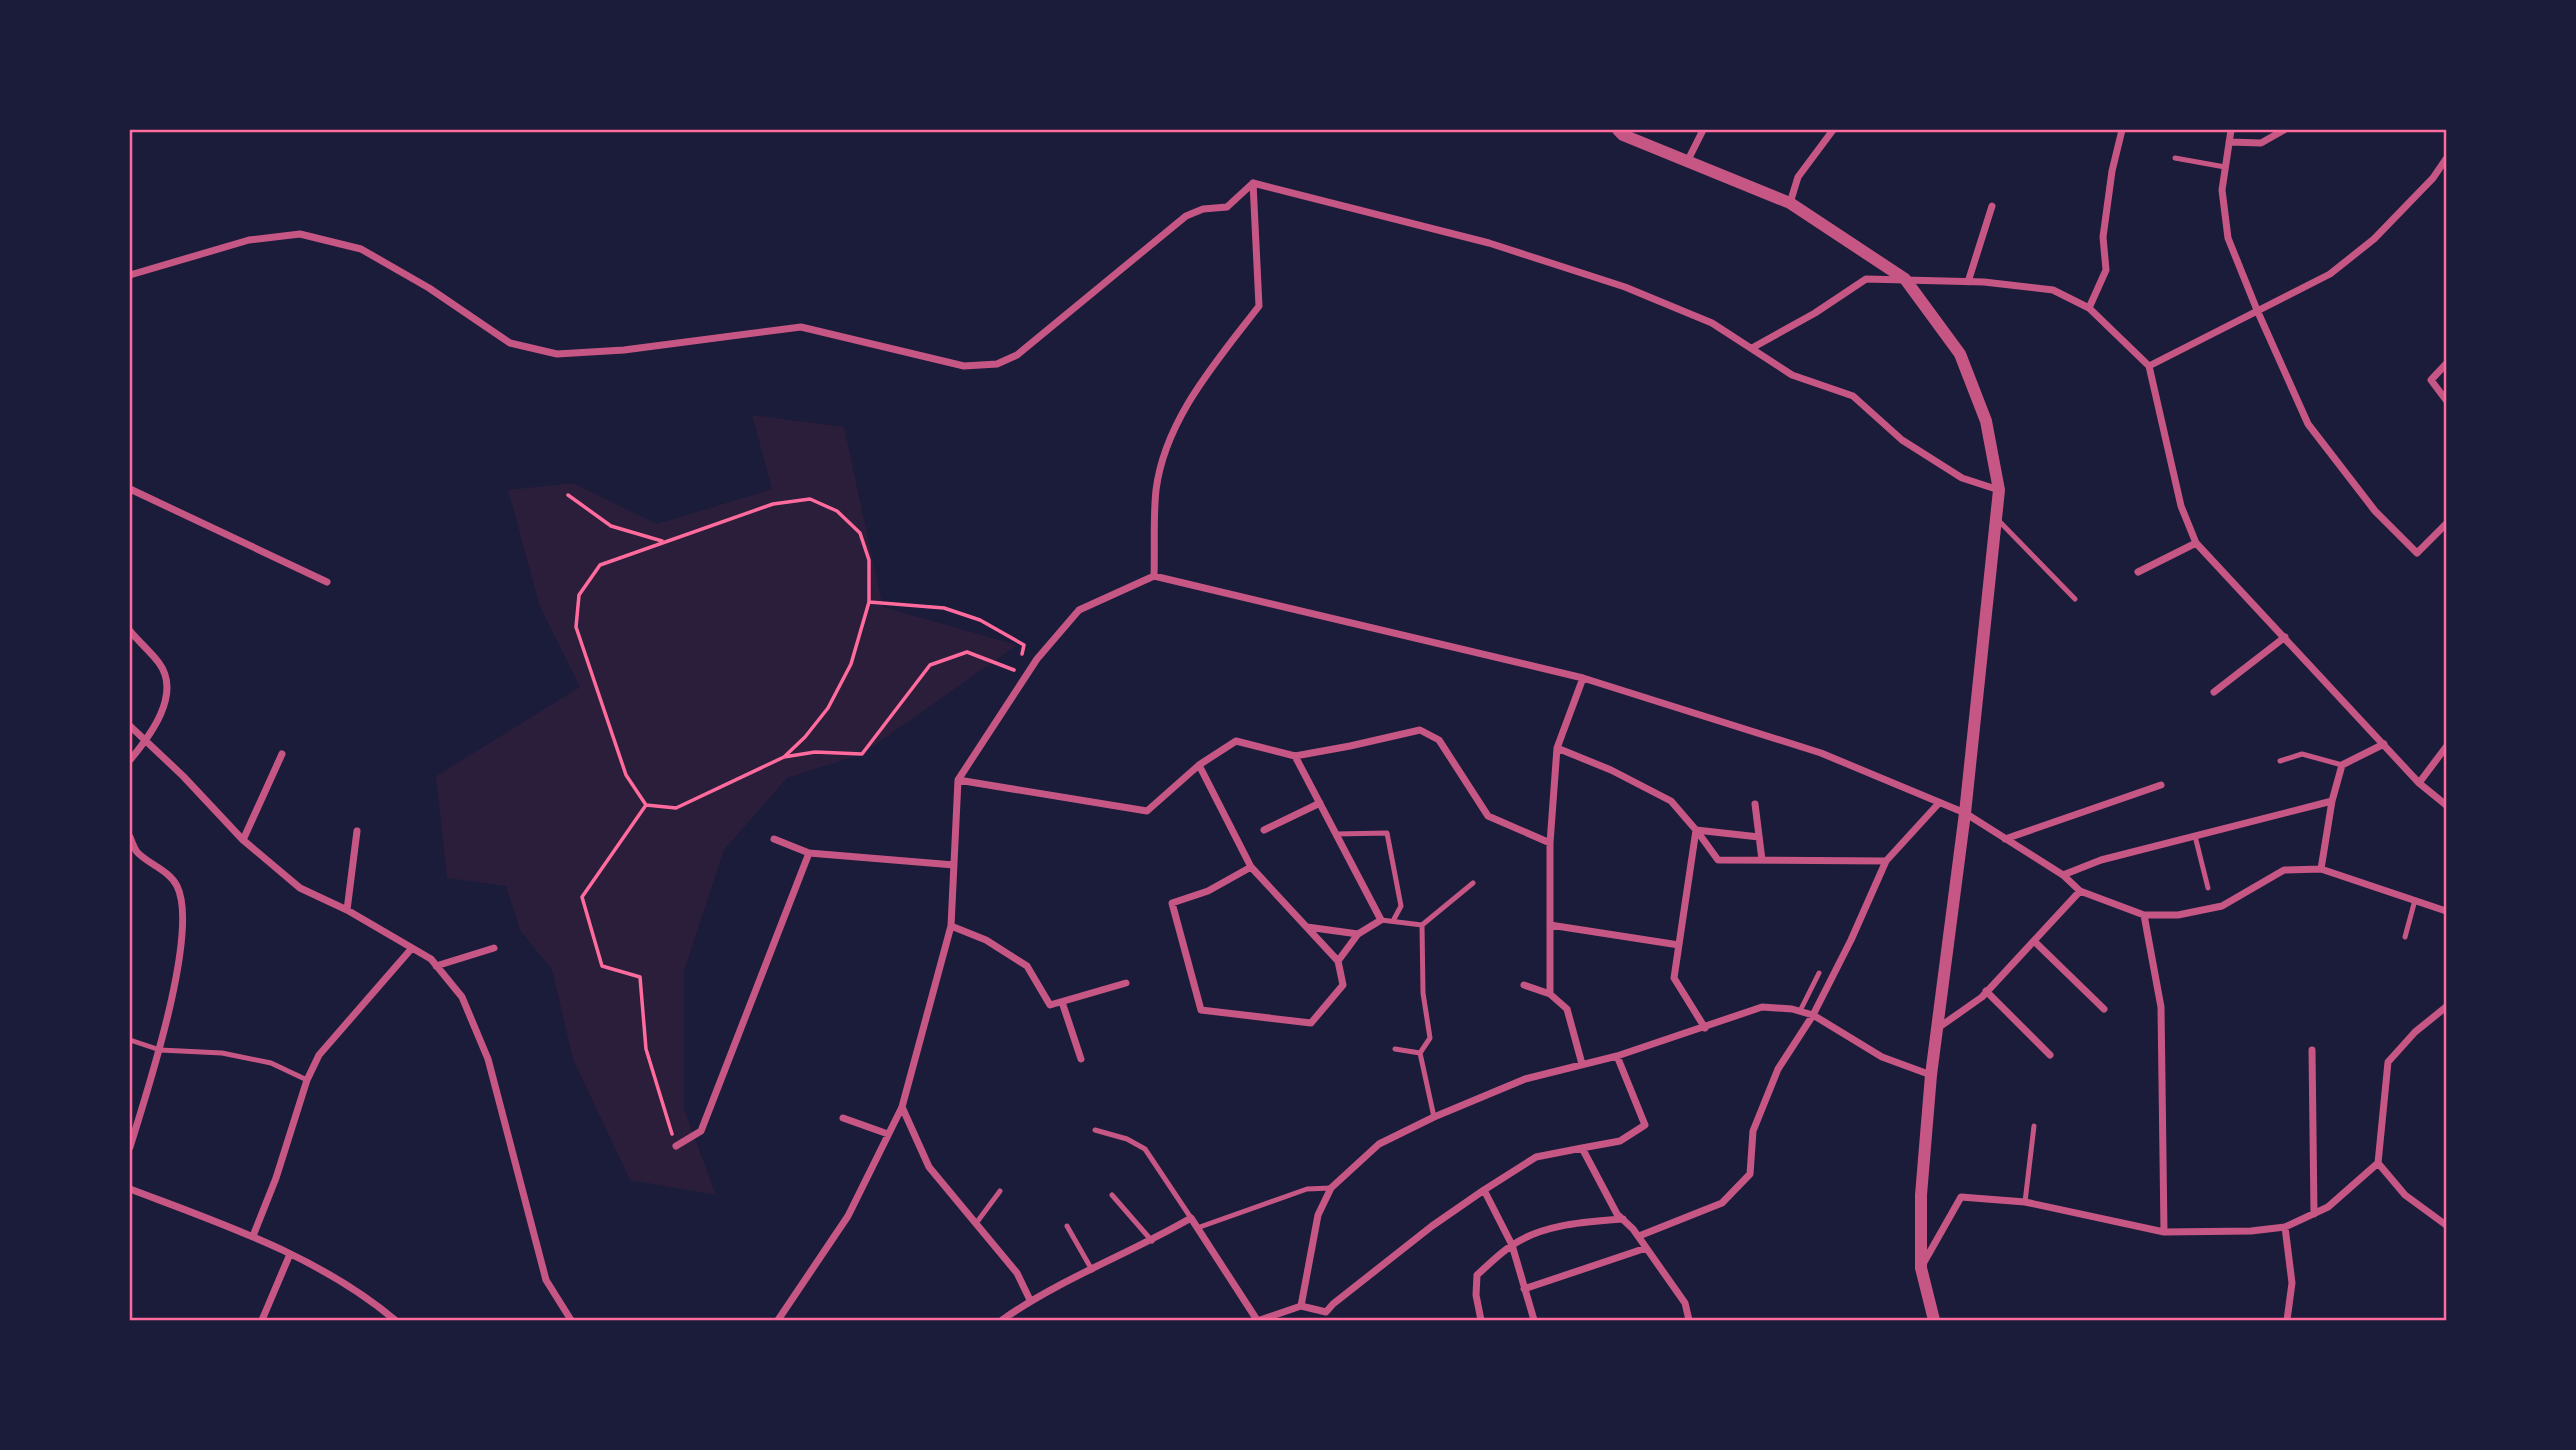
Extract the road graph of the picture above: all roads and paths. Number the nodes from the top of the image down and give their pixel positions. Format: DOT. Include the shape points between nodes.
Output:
graph roads {
  1 [pos="1618,130"];
  2 [pos="1703,130"];
  3 [pos="1833,130"];
  4 [pos="2122,130"];
  5 [pos="2231,130"];
  6 [pos="2284,130"];
  7 [pos="2229,142"];
  8 [pos="2175,158"];
  9 [pos="2446,159"];
  10 [pos="1686,162"];
  11 [pos="2225,167"];
  12 [pos="1253,183"];
  13 [pos="1790,203"];
  14 [pos="1992,206"];
  15 [pos="130,275"];
  16 [pos="1905,279"];
  17 [pos="1968,282"];
  18 [pos="2090,308"];
  19 [pos="2257,310"];
  20 [pos="1752,348"];
  21 [pos="2446,364"];
  22 [pos="2149,366"];
  23 [pos="2446,400"];
  24 [pos="130,489"];
  25 [pos="1999,490"];
  26 [pos="568,495"];
  27 [pos="1996,518"];
  28 [pos="2446,524"];
  29 [pos="665,542"];
  30 [pos="2196,543"];
  31 [pos="2138,572"];
  32 [pos="1154,576"];
  33 [pos="327,582"];
  34 [pos="2076,599"];
  35 [pos="869,601"];
  36 [pos="130,632"];
  37 [pos="2285,637"];
  38 [pos="1022,673"];
  39 [pos="1583,678"];
  40 [pos="2214,692"];
  41 [pos="130,726"];
  42 [pos="146,740"];
  43 [pos="2384,744"];
  44 [pos="2446,747"];
  45 [pos="1557,748"];
  46 [pos="282,754"];
  47 [pos="1295,755"];
  48 [pos="784,757"];
  49 [pos="130,760"];
  50 [pos="2280,761"];
  51 [pos="1199,765"];
  52 [pos="2342,765"];
  53 [pos="958,780"];
  54 [pos="2419,783"];
  55 [pos="2161,785"];
  56 [pos="2332,801"];
  57 [pos="1320,803"];
  58 [pos="1939,803"];
  59 [pos="1755,804"];
  60 [pos="646,805"];
  61 [pos="2446,805"];
  62 [pos="1965,813"];
  63 [pos="1264,830"];
  64 [pos="1696,830"];
  65 [pos="356,831"];
  66 [pos="1336,834"];
  67 [pos="2195,836"];
  68 [pos="130,837"];
  69 [pos="1759,837"];
  70 [pos="774,839"];
  71 [pos="2005,839"];
  72 [pos="243,840"];
  73 [pos="1550,843"];
  74 [pos="808,853"];
  75 [pos="1762,860"];
  76 [pos="1886,861"];
  77 [pos="954,865"];
  78 [pos="1251,867"];
  79 [pos="2322,869"];
  80 [pos="2063,875"];
  81 [pos="1473,883"];
  82 [pos="2208,888"];
  83 [pos="2080,891"];
  84 [pos="2414,900"];
  85 [pos="347,910"];
  86 [pos="2446,911"];
  87 [pos="2144,915"];
  88 [pos="1381,920"];
  89 [pos="1393,921"];
  90 [pos="1422,925"];
  91 [pos="1550,925"];
  92 [pos="951,926"];
  93 [pos="1306,927"];
  94 [pos="1358,934"];
  95 [pos="2405,937"];
  96 [pos="2034,941"];
  97 [pos="1679,945"];
  98 [pos="412,948"];
  99 [pos="494,948"];
  100 [pos="1338,961"];
  101 [pos="436,966"];
  102 [pos="1819,972"];
  103 [pos="1126,984"];
  104 [pos="1524,985"];
  105 [pos="1986,992"];
  106 [pos="1550,994"];
  107 [pos="1062,1002"];
  108 [pos="2446,1007"];
  109 [pos="2104,1009"];
  110 [pos="1800,1011"];
  111 [pos="1813,1015"];
  112 [pos="1705,1028"];
  113 [pos="1938,1029"];
  114 [pos="130,1040"];
  115 [pos="1395,1049"];
  116 [pos="2312,1049"];
  117 [pos="160,1050"];
  118 [pos="1420,1053"];
  119 [pos="2050,1055"];
  120 [pos="1617,1056"];
  121 [pos="1081,1059"];
  122 [pos="1582,1064"];
  123 [pos="1931,1076"];
  124 [pos="307,1080"];
  125 [pos="902,1107"];
  126 [pos="1434,1117"];
  127 [pos="843,1118"];
  128 [pos="2034,1126"];
  129 [pos="1095,1130"];
  130 [pos="888,1134"];
  131 [pos="676,1146"];
  132 [pos="130,1147"];
  133 [pos="1582,1148"];
  134 [pos="2378,1163"];
  135 [pos="1331,1188"];
  136 [pos="130,1189"];
  137 [pos="1000,1191"];
  138 [pos="1484,1191"];
  139 [pos="1112,1195"];
  140 [pos="2025,1202"];
  141 [pos="2314,1213"];
  142 [pos="1191,1218"];
  143 [pos="1623,1219"];
  144 [pos="977,1222"];
  145 [pos="2446,1225"];
  146 [pos="1067,1226"];
  147 [pos="2285,1227"];
  148 [pos="1197,1228"];
  149 [pos="2164,1232"];
  150 [pos="253,1236"];
  151 [pos="1639,1236"];
  152 [pos="1152,1241"];
  153 [pos="1512,1245"];
  154 [pos="1646,1248"];
  155 [pos="290,1254"];
  156 [pos="1921,1268"];
  157 [pos="1092,1270"];
  158 [pos="1524,1289"];
  159 [pos="1030,1300"];
  160 [pos="1301,1306"];
  161 [pos="262,1321"];
  162 [pos="396,1321"];
  163 [pos="571,1321"];
  164 [pos="778,1321"];
  165 [pos="1002,1321"];
  166 [pos="1258,1321"];
  167 [pos="1482,1321"];
  168 [pos="1534,1321"];
  169 [pos="1689,1321"];
  170 [pos="1934,1321"];
  171 [pos="2287,1321"];
  1 -- 10 [label="street"];
  2 -- 10 [label="street"];
  3 -- 13 [label="street" via="1797,177"];
  4 -- 18 [label="street" via="2103,237 2106,270"];
  5 -- 7 [label="street"];
  6 -- 7 [label="street" via="2261,143"];
  7 -- 11 [label="street"];
  8 -- 11 [label="lane"];
  9 -- 19 [label="street" via="2374,239 2330,274"];
  10 -- 13 [label="street"];
  11 -- 19 [label="street" via="2222,190 2228,238"];
  12 -- 15 [label="street" via="1227,207 1186,216 1017,355 998,364 964,366 801,327 557,354 510,343 361,248 300,234 249,240"];
  12 -- 20 [label="street" via="1489,243 1625,287 1712,323"];
  12 -- 32 [label="street" via="1259,306 1204,379 1166,446 1156,491"];
  13 -- 16 [label="street"];
  14 -- 17 [label="street"];
  16 -- 17 [label="street"];
  16 -- 20 [label="street" via="1866,279"];
  16 -- 25 [label="street" via="1960,355 1986,421"];
  17 -- 18 [label="street" via="2053,290"];
  18 -- 22 [label="street"];
  19 -- 22 [label="street"];
  19 -- 28 [label="street" via="2308,424 2375,511 2417,554"];
  20 -- 25 [label="street" via="1792,376 1853,397 1902,440 1962,478"];
  21 -- 23 [label="street" via="2431,380"];
  22 -- 30 [label="street" via="2181,506"];
  24 -- 33 [label="street"];
  25 -- 27 [label="street"];
  26 -- 29 [label="path" via="611,526"];
  27 -- 34 [label="lane"];
  27 -- 62 [label="street"];
  29 -- 35 [label="path" via="773,504 810,499 837,510 860,533 869,560"];
  29 -- 60 [label="path" via="600,565 579,595 576,627 626,775"];
  30 -- 31 [label="street"];
  30 -- 37 [label="street"];
  32 -- 38 [label="street" via="1079,610"];
  32 -- 39 [label="street"];
  35 -- 38 [label="path" via="944,608 980,620 1024,645"];
  35 -- 48 [label="path" via="851,664 828,708"];
  36 -- 42 [label="street" via="161,665 169,686"];
  37 -- 40 [label="street"];
  37 -- 43 [label="street"];
  38 -- 48 [label="path" via="967,652 930,665 862,754 815,752"];
  38 -- 53 [label="street"];
  39 -- 45 [label="street"];
  39 -- 58 [label="street" via="1821,753"];
  41 -- 42 [label="street"];
  42 -- 49 [label="street"];
  42 -- 72 [label="street"];
  43 -- 52 [label="street"];
  43 -- 54 [label="street"];
  44 -- 54 [label="street"];
  45 -- 64 [label="street" via="1671,801"];
  45 -- 73 [label="street"];
  46 -- 72 [label="street"];
  47 -- 51 [label="street" via="1236,741"];
  47 -- 57 [label="street"];
  47 -- 73 [label="street" via="1420,730 1439,740 1488,816"];
  48 -- 60 [label="path" via="676,808"];
  50 -- 52 [label="lane" via="2302,754"];
  51 -- 53 [label="street" via="1147,811"];
  51 -- 78 [label="street"];
  52 -- 56 [label="street"];
  53 -- 77 [label="street"];
  54 -- 61 [label="street"];
  55 -- 71 [label="street"];
  56 -- 67 [label="street"];
  56 -- 79 [label="street"];
  57 -- 63 [label="street"];
  57 -- 66 [label="street"];
  58 -- 62 [label="street"];
  58 -- 76 [label="street"];
  59 -- 69 [label="street"];
  60 -- 131 [label="path" via="582,897 602,966 640,977 646,1049"];
  62 -- 71 [label="street"];
  62 -- 113 [label="street"];
  64 -- 69 [label="street"];
  64 -- 75 [label="street" via="1718,860"];
  64 -- 97 [label="street"];
  65 -- 85 [label="street"];
  66 -- 88 [label="street"];
  66 -- 89 [label="lane" via="1387,833 1401,906"];
  67 -- 80 [label="street" via="2101,860"];
  67 -- 82 [label="lane"];
  68 -- 117 [label="street" via="136,851 177,886 184,925"];
  69 -- 75 [label="street"];
  70 -- 74 [label="street"];
  71 -- 80 [label="street"];
  72 -- 85 [label="street" via="300,888"];
  73 -- 91 [label="street"];
  74 -- 77 [label="street"];
  74 -- 131 [label="street" via="701,1131"];
  75 -- 76 [label="street"];
  76 -- 111 [label="street"];
  77 -- 92 [label="street"];
  78 -- 93 [label="street"];
  78 -- 100 [label="street" via="1208,891 1172,903 1201,1010 1311,1023 1343,985"];
  79 -- 84 [label="street"];
  79 -- 87 [label="street" via="2284,870 2222,906 2178,915"];
  80 -- 83 [label="street"];
  81 -- 90 [label="lane"];
  83 -- 87 [label="street"];
  83 -- 96 [label="street"];
  84 -- 86 [label="street"];
  84 -- 95 [label="lane"];
  85 -- 98 [label="street"];
  87 -- 149 [label="street" via="2161,1007"];
  88 -- 89 [label="lane"];
  88 -- 94 [label="street"];
  89 -- 90 [label="lane"];
  90 -- 118 [label="lane" via="1423,993 1430,1038"];
  91 -- 97 [label="street"];
  91 -- 106 [label="street"];
  92 -- 107 [label="street" via="986,940 1027,966 1050,1005"];
  92 -- 125 [label="street"];
  93 -- 94 [label="street"];
  93 -- 100 [label="street"];
  94 -- 100 [label="street"];
  96 -- 105 [label="street"];
  96 -- 109 [label="street"];
  97 -- 112 [label="street" via="1674,978"];
  98 -- 101 [label="street"];
  98 -- 124 [label="street" via="319,1055"];
  99 -- 101 [label="street"];
  101 -- 163 [label="street" via="462,997 488,1059 546,1280"];
  102 -- 110 [label="lane"];
  103 -- 107 [label="street"];
  104 -- 106 [label="street"];
  105 -- 113 [label="street"];
  105 -- 119 [label="street"];
  106 -- 122 [label="street" via="1567,1009"];
  107 -- 121 [label="street"];
  108 -- 134 [label="street" via="2388,1062"];
  110 -- 111 [label="street"];
  110 -- 112 [label="street" via="1762,1007"];
  111 -- 123 [label="street" via="1882,1057"];
  111 -- 151 [label="street" via="1778,1069 1753,1131 1751,1174 1722,1203"];
  112 -- 120 [label="street"];
  113 -- 123 [label="street"];
  114 -- 117 [label="lane"];
  115 -- 118 [label="lane"];
  116 -- 141 [label="street"];
  117 -- 124 [label="lane" via="222,1053 271,1063"];
  117 -- 132 [label="street"];
  118 -- 126 [label="lane"];
  120 -- 122 [label="street"];
  120 -- 133 [label="street" via="1645,1125 1620,1140"];
  122 -- 126 [label="street" via="1525,1079"];
  123 -- 156 [label="street" via="1921,1195"];
  124 -- 150 [label="street"];
  125 -- 130 [label="street"];
  125 -- 144 [label="street" via="929,1167"];
  126 -- 135 [label="street" via="1379,1144"];
  127 -- 130 [label="street"];
  128 -- 140 [label="lane"];
  129 -- 142 [label="lane" via="1145,1149"];
  130 -- 164 [label="street" via="848,1216"];
  133 -- 138 [label="street" via="1536,1157"];
  133 -- 143 [label="street"];
  134 -- 141 [label="street" via="2328,1208"];
  134 -- 145 [label="street" via="2405,1195"];
  135 -- 148 [label="lane" via="1307,1189"];
  135 -- 160 [label="street" via="1318,1215"];
  136 -- 150 [label="street"];
  137 -- 144 [label="lane"];
  138 -- 153 [label="street"];
  138 -- 160 [label="street" via="1432,1226 1326,1312"];
  139 -- 152 [label="lane"];
  140 -- 149 [label="street"];
  140 -- 156 [label="street" via="1961,1196"];
  141 -- 147 [label="street"];
  142 -- 148 [label="street"];
  142 -- 152 [label="street"];
  143 -- 151 [label="street"];
  143 -- 153 [label="street" via="1577,1223 1533,1234"];
  144 -- 159 [label="street" via="1017,1273"];
  146 -- 157 [label="lane"];
  147 -- 149 [label="street"];
  147 -- 171 [label="street" via="2292,1283"];
  148 -- 166 [label="street"];
  150 -- 155 [label="street"];
  151 -- 154 [label="street"];
  152 -- 157 [label="street"];
  153 -- 158 [label="street"];
  153 -- 167 [label="street" via="1477,1275"];
  154 -- 158 [label="street"];
  154 -- 169 [label="street" via="1685,1303"];
  155 -- 161 [label="street"];
  155 -- 162 [label="street" via="366,1296"];
  156 -- 170 [label="street"];
  157 -- 159 [label="street"];
  158 -- 168 [label="street"];
  159 -- 165 [label="street"];
  160 -- 166 [label="street"];
}
